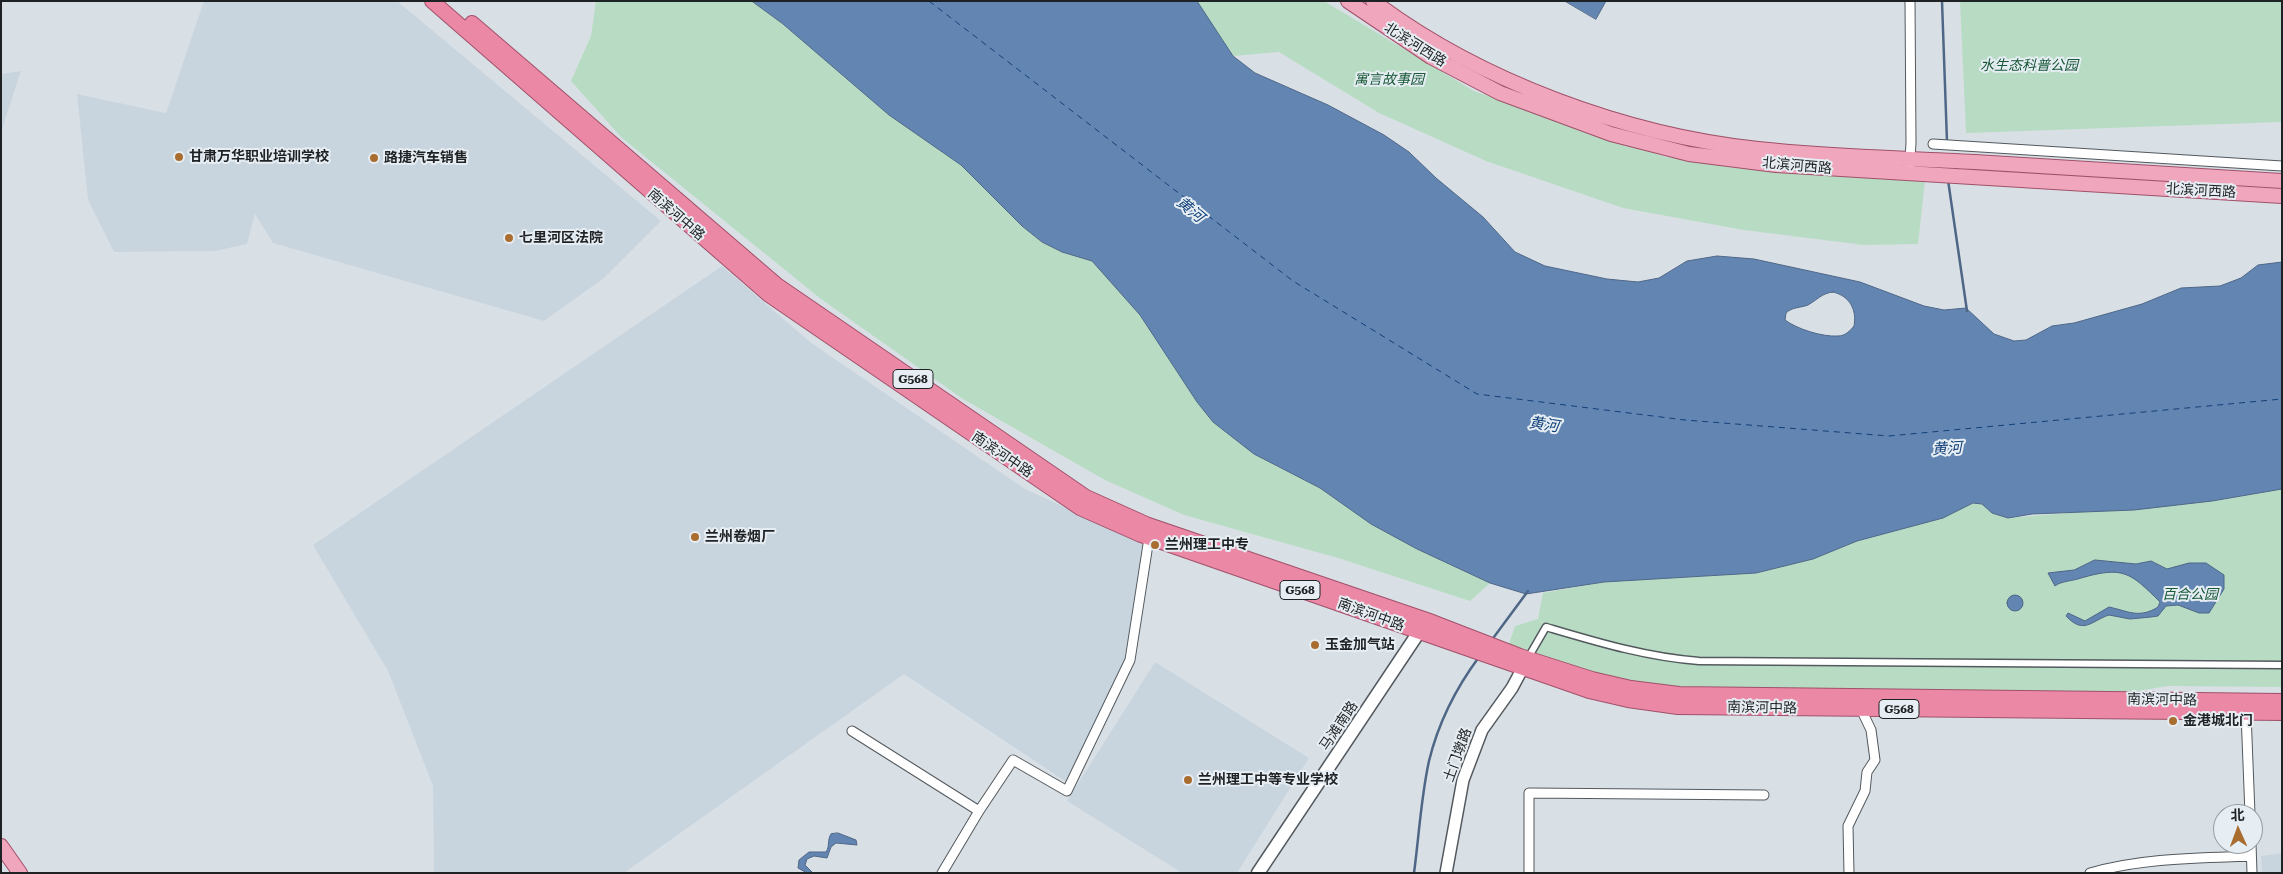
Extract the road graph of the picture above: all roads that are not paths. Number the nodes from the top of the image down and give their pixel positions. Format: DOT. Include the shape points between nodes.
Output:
graph roads {
  1 [pos="432,1"];
  2 [pos="446,1"];
  3 [pos="1348,1"];
  4 [pos="1373,1"];
  5 [pos="1910,1"];
  6 [pos="1933,144"];
  7 [pos="1910,159"];
  8 [pos="2282,166"];
  9 [pos="1909,173"];
  10 [pos="2282,181"];
  11 [pos="2282,196"];
  12 [pos="1149,538"];
  13 [pos="1426,620"];
  14 [pos="1419,632"];
  15 [pos="1452,638"];
  16 [pos="1525,663"];
  17 [pos="2282,665"];
  18 [pos="2282,701"];
  19 [pos="1861,709"];
  20 [pos="2246,713"];
  21 [pos="2282,713"];
  22 [pos="852,731"];
  23 [pos="1764,795"];
  24 [pos="2250,804"];
  25 [pos="979,811"];
  26 [pos="1,846"];
  27 [pos="2251,856"];
  28 [pos="20,873"];
  29 [pos="942,873"];
  30 [pos="1258,873"];
  31 [pos="1446,873"];
  32 [pos="1529,873"];
  33 [pos="1849,873"];
  34 [pos="2090,873"];
  35 [pos="2252,873"];
  1 -- 12 [label="highway, 南滨河中路 / G568" via="770,295 1080,508"];
  2 -- 13 [label="highway, 南滨河中路 / G568" via="777,286 1086,497 1146,524"];
  3 -- 9 [label="main road, 北滨河西路" via="1431,57 1500,93 1611,134 1689,154 1776,165"];
  4 -- 7 [label="main road, 北滨河西路" via="1392,16 1463,58 1556,101 1668,134 1757,149"];
  5 -- 7 [label="street"];
  6 -- 8 [label="street"];
  7 -- 9 [label="street"];
  7 -- 10 [label="main road, 北滨河西路"];
  9 -- 11 [label="main road, 北滨河西路"];
  12 -- 14 [label="highway, 南滨河中路 / G568"];
  12 -- 25 [label="street" via="1130,660 1067,790 1013,760"];
  13 -- 14 [label="main road, 马滩南路"];
  13 -- 15 [label="highway, 南滨河中路 / G568"];
  14 -- 15 [label="highway, 南滨河中路 / G568"];
  14 -- 30 [label="main road, 马滩南路"];
  15 -- 16 [label="highway, 南滨河中路 / G568"];
  16 -- 17 [label="street" via="1546,627 1626,651 1699,661"];
  16 -- 18 [label="highway, 南滨河中路 / G568" via="1630,688 1679,694"];
  16 -- 19 [label="highway, 南滨河中路 / G568" via="1589,691 1678,707"];
  16 -- 31 [label="street, 土门墩路" via="1512,688 1482,730 1463,780"];
  19 -- 20 [label="highway, 南滨河中路 / G568"];
  19 -- 33 [label="street" via="1871,730 1875,760 1848,826"];
  20 -- 21 [label="highway, 南滨河中路 / G568"];
  20 -- 24 [label="street"];
  22 -- 25 [label="street"];
  23 -- 32 [label="street" via="1529,793"];
  25 -- 29 [label="street"];
  26 -- 28 [label="main road"];
  27 -- 34 [label="street" via="2120,864"];
  27 -- 35 [label="street"];
}
